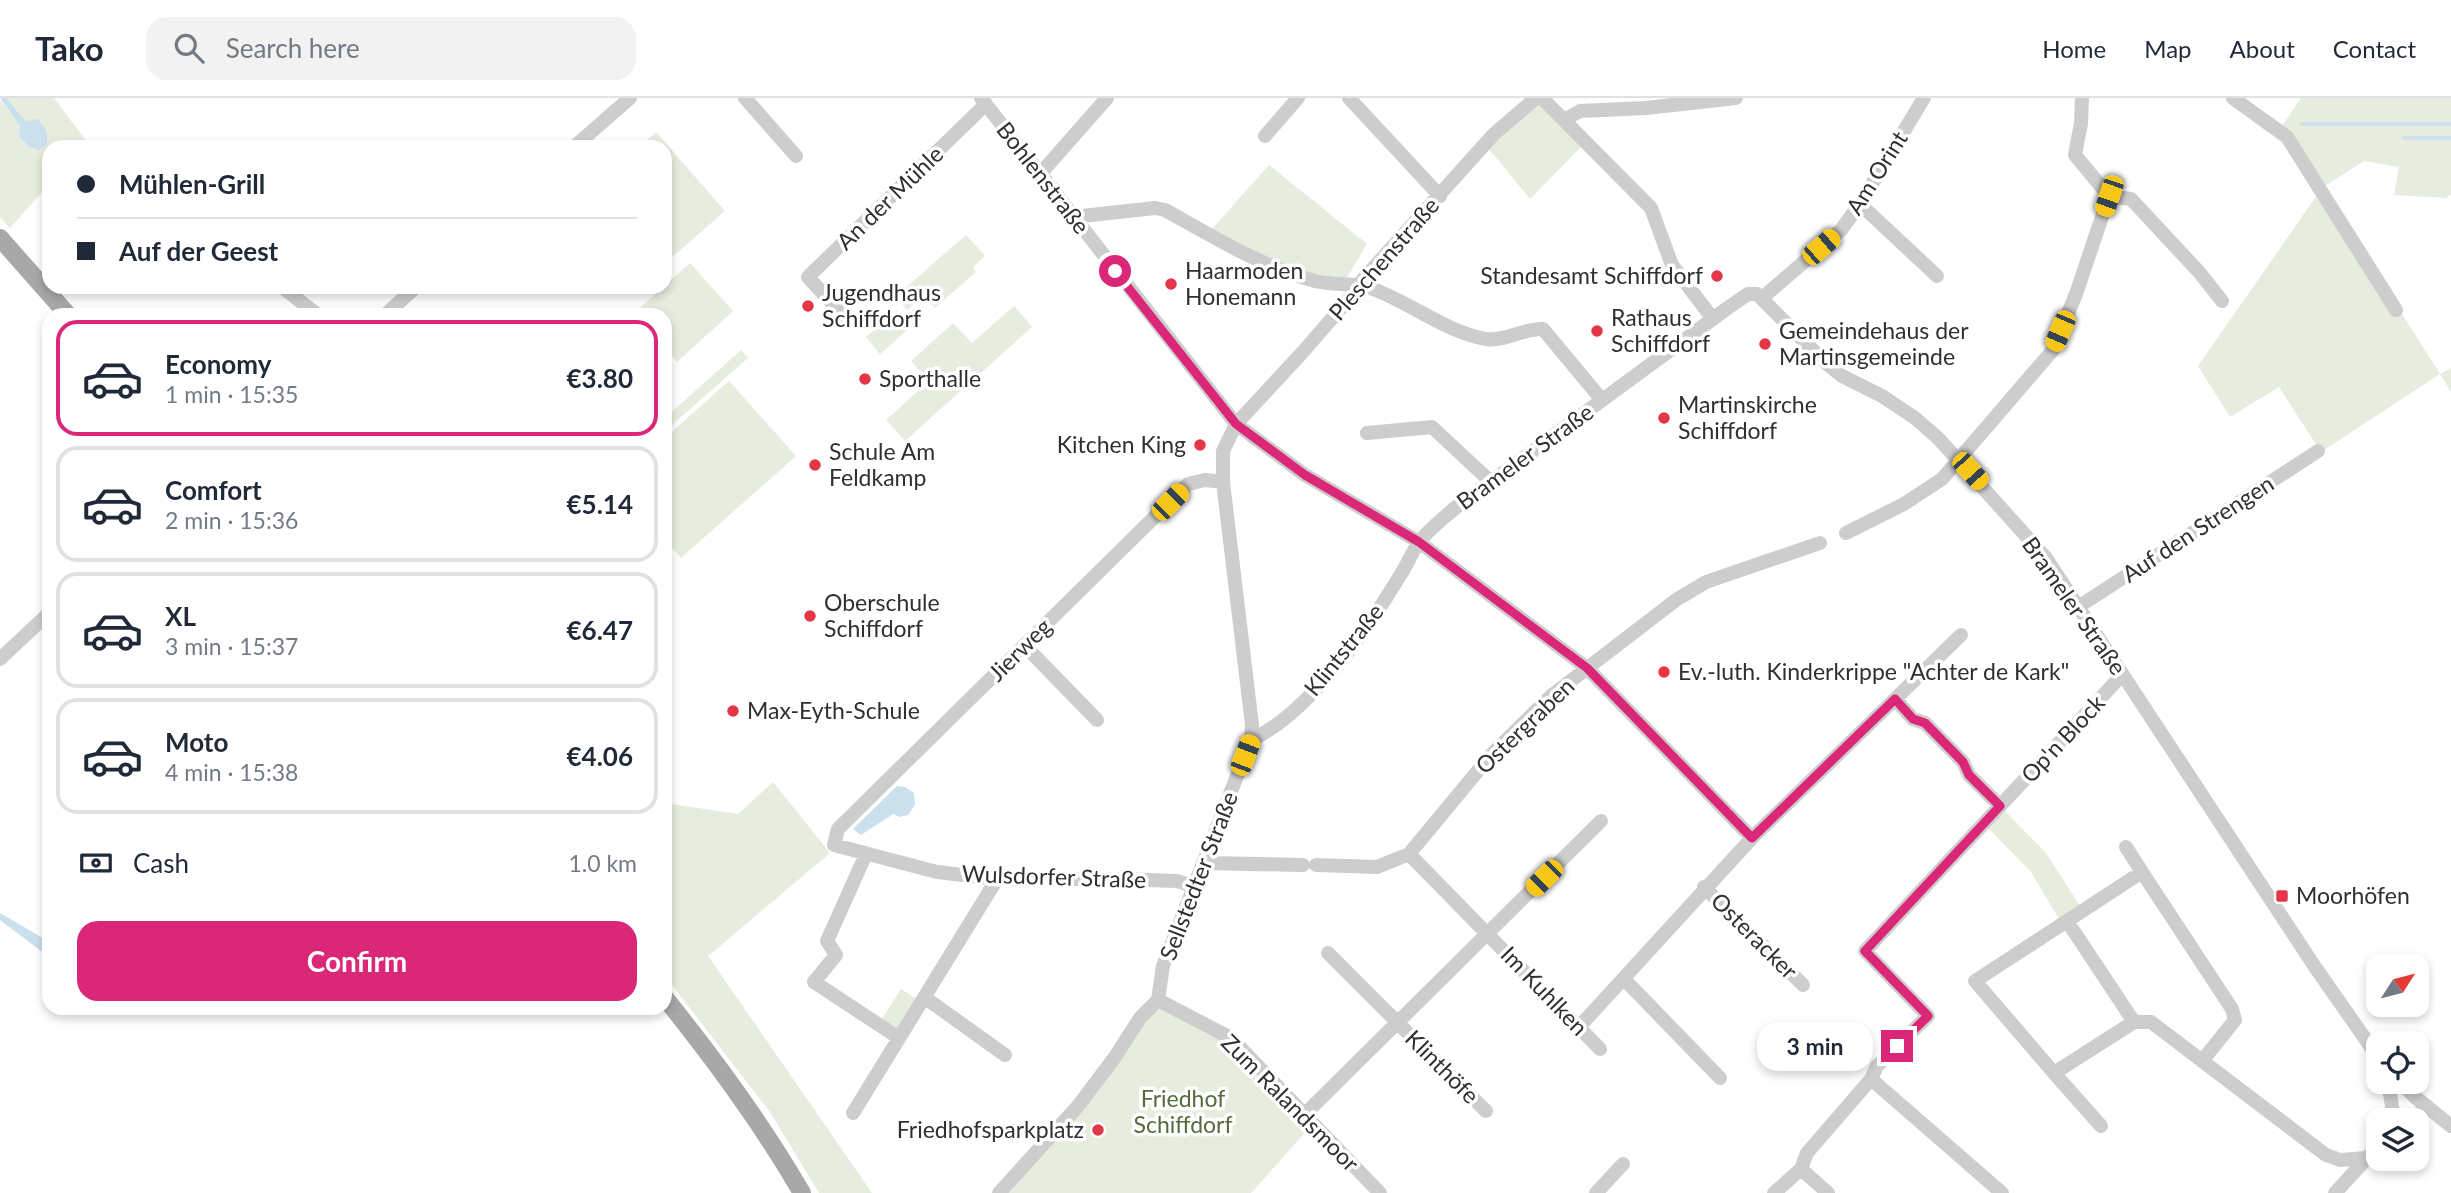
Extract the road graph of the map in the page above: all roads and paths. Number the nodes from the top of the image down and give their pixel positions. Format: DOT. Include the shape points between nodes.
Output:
graph roads {
  1 [pos="630,98"];
  2 [pos="745,98"];
  3 [pos="1107,98"];
  4 [pos="1298,98"];
  5 [pos="1349,98"];
  6 [pos="1536,98"];
  7 [pos="1542,98"];
  8 [pos="1736,98"];
  9 [pos="1924,98"];
  10 [pos="2082,98"];
  11 [pos="2233,98"];
  12 [pos="983,101"];
  13 [pos="1564,120"];
  14 [pos="1265,136"];
  15 [pos="582,140"];
  16 [pos="796,156"];
  17 [pos="1040,174"];
  18 [pos="1440,196"];
  19 [pos="2109,196"];
  20 [pos="1860,204"];
  21 [pos="1073,217"];
  22 [pos="0,238"];
  23 [pos="1937,276"];
  24 [pos="1359,284"];
  25 [pos="42,286"];
  26 [pos="49,294"];
  27 [pos="291,294"];
  28 [pos="408,294"];
  29 [pos="1762,298"];
  30 [pos="2222,301"];
  31 [pos="62,308"];
  32 [pos="309,308"];
  33 [pos="393,308"];
  34 [pos="2396,310"];
  35 [pos="1713,319"];
  36 [pos="850,323"];
  37 [pos="1602,400"];
  38 [pos="1236,424"];
  39 [pos="1367,433"];
  40 [pos="2318,451"];
  41 [pos="1960,460"];
  42 [pos="1223,482"];
  43 [pos="1491,482"];
  44 [pos="1846,533"];
  45 [pos="1419,542"];
  46 [pos="1819,543"];
  47 [pos="2078,607"];
  48 [pos="42,620"];
  49 [pos="1961,635"];
  50 [pos="1024,645"];
  51 [pos="0,659"];
  52 [pos="1587,668"];
  53 [pos="2122,675"];
  54 [pos="1895,699"];
  55 [pos="1097,720"];
  56 [pos="1251,740"];
  57 [pos="2000,806"];
  58 [pos="1601,821"];
  59 [pos="1752,838"];
  60 [pos="834,845"];
  61 [pos="2126,847"];
  62 [pos="866,854"];
  63 [pos="1409,854"];
  64 [pos="1204,863"];
  65 [pos="2142,872"];
  66 [pos="997,879"];
  67 [pos="1193,886"];
  68 [pos="1704,887"];
  69 [pos="2067,921"];
  70 [pos="1488,934"];
  71 [pos="1328,953"];
  72 [pos="1624,979"];
  73 [pos="1803,985"];
  74 [pos="924,998"];
  75 [pos="1158,1000"];
  76 [pos="672,1007"];
  77 [pos="2134,1022"];
  78 [pos="1399,1023"];
  79 [pos="1579,1027"];
  80 [pos="899,1038"];
  81 [pos="2366,1040"];
  82 [pos="1600,1049"];
  83 [pos="1005,1055"];
  84 [pos="2202,1061"];
  85 [pos="2054,1073"];
  86 [pos="1720,1078"];
  87 [pos="1871,1079"];
  88 [pos="2412,1094"];
  89 [pos="2421,1102"];
  90 [pos="2409,1108"];
  91 [pos="2418,1108"];
  92 [pos="1486,1111"];
  93 [pos="853,1112"];
  94 [pos="1304,1115"];
  95 [pos="2101,1126"];
  96 [pos="2451,1126"];
  97 [pos="2366,1158"];
  98 [pos="1623,1164"];
  99 [pos="1801,1169"];
  100 [pos="802,1193"];
  101 [pos="999,1193"];
  102 [pos="1380,1193"];
  103 [pos="1596,1193"];
  104 [pos="1774,1193"];
  105 [pos="1828,1193"];
  106 [pos="2002,1193"];
  107 [pos="2335,1193"];
  1 -- 15 [label="street"];
  2 -- 16 [label="street"];
  3 -- 17 [label="street"];
  4 -- 14 [label="street"];
  5 -- 18 [label="street"];
  6 -- 18 [label="street, Pleschenstraße" via="1494,134"];
  7 -- 13 [label="street"];
  8 -- 13 [label="street" via="1580,111"];
  9 -- 20 [label="street, Am Orint"];
  10 -- 19 [label="street" via="2075,155"];
  11 -- 34 [label="street" via="2287,137"];
  12 -- 17 [label="street, Bohlenstraße"];
  12 -- 36 [label="street, An der Mühle" via="808,277"];
  13 -- 35 [label="street" via="1651,208 1672,265"];
  17 -- 21 [label="street, Bohlenstraße"];
  18 -- 24 [label="street, Pleschenstraße"];
  19 -- 30 [label="street" via="2131,199"];
  19 -- 41 [label="street" via="2053,350"];
  20 -- 23 [label="street"];
  20 -- 29 [label="street, Am Orint" via="1841,230"];
  21 -- 24 [label="street" via="1165,209 1258,259 1316,281"];
  21 -- 38 [label="street, Bohlenstraße"];
  22 -- 25 [label="main road"];
  24 -- 37 [label="street" via="1469,335 1490,340 1543,329"];
  24 -- 38 [label="street, Pleschenstraße"];
  26 -- 31 [label="main road"];
  27 -- 32 [label="street"];
  28 -- 33 [label="street"];
  29 -- 35 [label="street, Brameler Straße" via="1748,294"];
  29 -- 41 [label="street, Brameler Straße" via="1826,363 1915,418"];
  35 -- 37 [label="street, Brameler Straße"];
  37 -- 43 [label="street, Brameler Straße"];
  38 -- 42 [label="street, Sellstedter Straße" via="1223,451"];
  38 -- 45 [label="street" via="1305,475"];
  39 -- 43 [label="street" via="1432,427"];
  40 -- 47 [label="street, Auf den Strengen"];
  41 -- 44 [label="street" via="1942,479 1904,504"];
  41 -- 47 [label="street, Brameler Straße" via="2046,558"];
  42 -- 50 [label="street, Jierweg" via="1188,484"];
  42 -- 56 [label="street, Sellstedter Straße"];
  43 -- 45 [label="street, Brameler Straße"];
  45 -- 52 [label="street"];
  45 -- 56 [label="street, Klintstraße" via="1348,652 1270,731"];
  46 -- 52 [label="street, Ostergraben" via="1706,582"];
  47 -- 53 [label="street, Brameler Straße"];
  48 -- 51 [label="street"];
  49 -- 54 [label="street, Osteracker"];
  50 -- 55 [label="street"];
  50 -- 60 [label="street, Jierweg" via="838,829"];
  52 -- 59 [label="street"];
  52 -- 63 [label="street, Ostergraben" via="1491,755"];
  53 -- 57 [label="street, Op'n Block"];
  53 -- 81 [label="street, Brameler Straße"];
  54 -- 57 [label="street" via="1913,719 1925,723"];
  54 -- 59 [label="street, Osteracker"];
  56 -- 64 [label="street, Sellstedter Straße"];
  57 -- 87 [label="street, Op'n Block" via="1865,951 1928,1016 1877,1066"];
  58 -- 70 [label="street, Im Kuhlken"];
  59 -- 68 [label="street, Osteracker"];
  60 -- 62 [label="street, Wulsdorfer Straße"];
  61 -- 65 [label="street"];
  62 -- 66 [label="street, Wulsdorfer Straße" via="937,872"];
  62 -- 80 [label="street" via="827,941 836,954 814,982"];
  63 -- 64 [label="street, Ostergraben" via="1377,867"];
  63 -- 70 [label="street, Im Kuhlken"];
  64 -- 67 [label="street, Sellstedter Straße"];
  65 -- 69 [label="street"];
  65 -- 84 [label="street" via="2232,1009 2235,1020"];
  66 -- 67 [label="street, Wulsdorfer Straße" via="1130,879"];
  66 -- 74 [label="street"];
  67 -- 75 [label="street, Sellstedter Straße" via="1163,966"];
  68 -- 72 [label="street, Osteracker"];
  68 -- 73 [label="street, Osteracker"];
  69 -- 77 [label="street"];
  69 -- 85 [label="street" via="1975,981"];
  70 -- 78 [label="street, Klinthöfe"];
  70 -- 79 [label="street, Im Kuhlken"];
  71 -- 78 [label="street, Klinthöfe"];
  72 -- 79 [label="street, Osteracker"];
  72 -- 86 [label="street"];
  74 -- 80 [label="street"];
  74 -- 83 [label="street"];
  75 -- 94 [label="street, Zum Ralandsmoor" via="1231,1038"];
  75 -- 101 [label="street" via="1140,1018 1078,1106"];
  76 -- 100 [label="main road" via="742,1098"];
  77 -- 84 [label="street" via="2151,1022"];
  77 -- 85 [label="street"];
  78 -- 92 [label="street, Klinthöfe"];
  78 -- 94 [label="street, Klinthöfe"];
  79 -- 82 [label="street, Im Kuhlken"];
  80 -- 93 [label="street"];
  84 -- 97 [label="street" via="2326,1155 2340,1160"];
  85 -- 95 [label="street"];
  87 -- 99 [label="street" via="1807,1153"];
  87 -- 106 [label="street"];
  88 -- 89 [label="street"];
  89 -- 90 [label="street"];
  89 -- 91 [label="street"];
  89 -- 96 [label="street"];
  94 -- 102 [label="street, Zum Ralandsmoor"];
  97 -- 107 [label="street"];
  98 -- 103 [label="street"];
  99 -- 104 [label="street"];
  99 -- 105 [label="street"];
}
